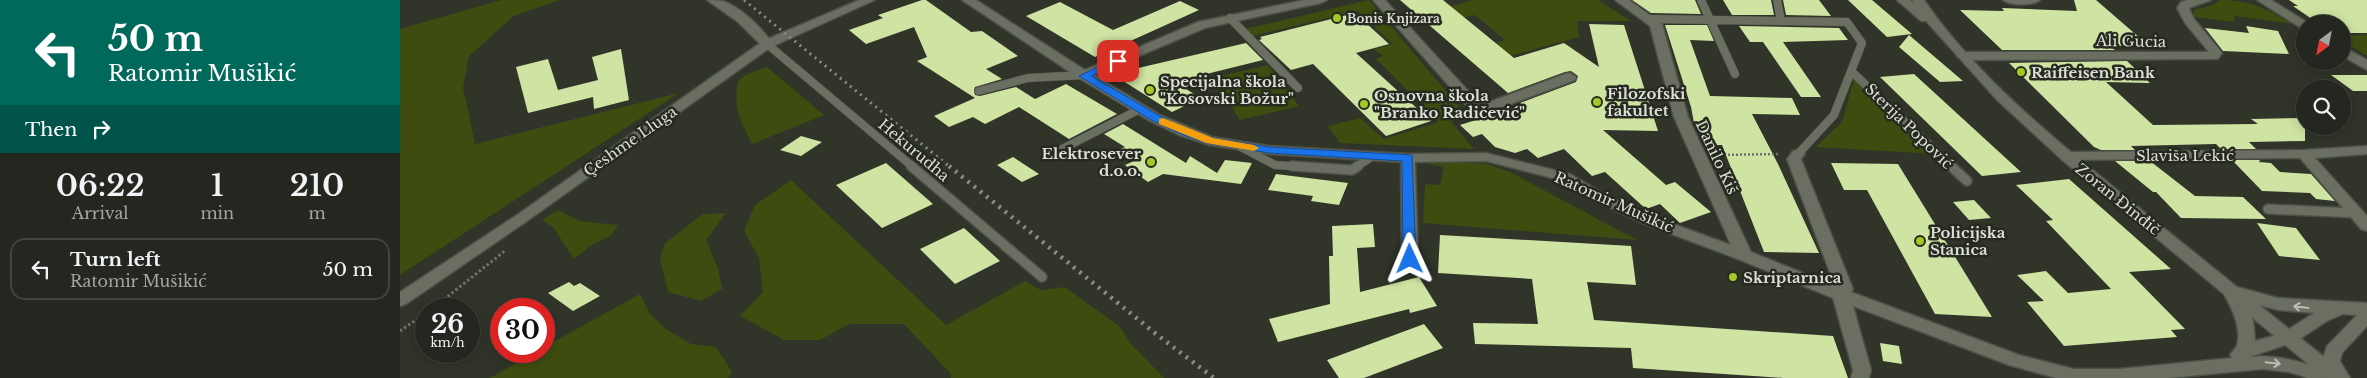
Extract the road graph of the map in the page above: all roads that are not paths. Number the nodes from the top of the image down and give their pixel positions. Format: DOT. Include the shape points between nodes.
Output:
graph roads {
  1 [pos="713,0"];
  2 [pos="869,0"];
  3 [pos="968,0"];
  4 [pos="1320,0"];
  5 [pos="1380,0"];
  6 [pos="1621,0"];
  7 [pos="1701,0"];
  8 [pos="1777,0"];
  9 [pos="1903,0"];
  10 [pos="1918,0"];
  11 [pos="2009,0"];
  12 [pos="2034,0"];
  13 [pos="2205,0"];
  14 [pos="2263,0"];
  15 [pos="1230,18"];
  16 [pos="1651,19"];
  17 [pos="1711,20"];
  18 [pos="2296,20"];
  19 [pos="1781,21"];
  20 [pos="1935,25"];
  21 [pos="767,44"];
  22 [pos="1963,56"];
  23 [pos="2351,56"];
  24 [pos="2367,66"];
  25 [pos="1851,71"];
  26 [pos="1735,74"];
  27 [pos="1084,76"];
  28 [pos="1570,77"];
  29 [pos="1298,88"];
  30 [pos="979,91"];
  31 [pos="1140,109"];
  32 [pos="1060,150"];
  33 [pos="2367,150"];
  34 [pos="1798,154"];
  35 [pos="2304,154"];
  36 [pos="2066,156"];
  37 [pos="1408,158"];
  38 [pos="1967,181"];
  39 [pos="2268,209"];
  40 [pos="2355,213"];
  41 [pos="2367,226"];
  42 [pos="1744,255"];
  43 [pos="1410,259"];
  44 [pos="1042,277"];
  45 [pos="2230,291"];
  46 [pos="1841,295"];
  47 [pos="400,300"];
  48 [pos="2341,309"];
  49 [pos="2367,309"];
  50 [pos="2367,315"];
  51 [pos="2289,338"];
  52 [pos="2245,350"];
  53 [pos="2224,366"];
  54 [pos="1860,378"];
  55 [pos="2328,378"];
  56 [pos="2339,378"];
  1 -- 21 [label="street" via="735,12"];
  2 -- 21 [label="street, Çeshme Lluga"];
  3 -- 27 [label="street, Ratomir Mušikić"];
  4 -- 15 [label="street"];
  5 -- 28 [label="street" via="1479,111"];
  6 -- 16 [label="street"];
  7 -- 17 [label="lane"];
  8 -- 19 [label="lane"];
  9 -- 20 [label="street"];
  10 -- 20 [label="street, Zoran Đinđič"];
  11 -- 12 [label="street"];
  13 -- 22 [label="street, Ali Gucia" via="2184,4 2183,8 2216,53 2214,56"];
  14 -- 18 [label="street"];
  15 -- 27 [label="street" via="1202,25"];
  15 -- 29 [label="lane"];
  16 -- 17 [label="lane, Sterija Popović"];
  16 -- 42 [label="street, Danilo Kiš" via="1656,24 1681,117"];
  17 -- 19 [label="lane, Sterija Popović"];
  17 -- 26 [label="lane"];
  19 -- 25 [label="lane, Sterija Popović" via="1847,22 1862,43"];
  20 -- 22 [label="street, Zoran Đinđič"];
  21 -- 44 [label="lane, Hekurudha"];
  21 -- 47 [label="street, Çeshme Lluga" via="522,218"];
  22 -- 36 [label="street, Zoran Đinđič"];
  23 -- 24 [label="street"];
  25 -- 34 [label="lane, Sterija Popović" via="1834,115"];
  25 -- 38 [label="lane, Sterija Popović"];
  27 -- 30 [label="lane" via="1028,78"];
  27 -- 31 [label="street, Ratomir Mušikić"];
  31 -- 32 [label="lane"];
  31 -- 37 [label="street, Ratomir Mušikić" via="1184,132 1241,147"];
  33 -- 35 [label="street, Slaviša Lekić"];
  34 -- 46 [label="street" via="1794,159 1845,289"];
  35 -- 36 [label="street, Slaviša Lekić"];
  35 -- 40 [label="street"];
  36 -- 45 [label="street, Zoran Đinđič"];
  37 -- 42 [label="street, Ratomir Mušikić" via="1486,157 1557,175 1648,220"];
  37 -- 43 [label="street"];
  39 -- 40 [label="lane"];
  40 -- 41 [label="street"];
  42 -- 46 [label="street, Ratomir Mušikić"];
  48 -- 45 [label="street, one-way" via="2278,304"];
  45 -- 51 [label="street, Zoran Đinđič"];
  45 -- 52 [label="street" via="2243,311 2248,334"];
  46 -- 53 [label="street, Ratomir Mušikić" via="2015,360 2074,376 2119,376"];
  46 -- 54 [label="street" via="1862,370"];
  48 -- 49 [label="street"];
  48 -- 51 [label="street" via="2320,317"];
  50 -- 56 [label="street" via="2333,351 2331,361"];
  51 -- 52 [label="street"];
  51 -- 56 [label="street, Zoran Đinđič"];
  52 -- 53 [label="street"];
  53 -- 55 [label="street, Ratomir Mušikić, one-way" via="2263,362 2290,365"];
}
